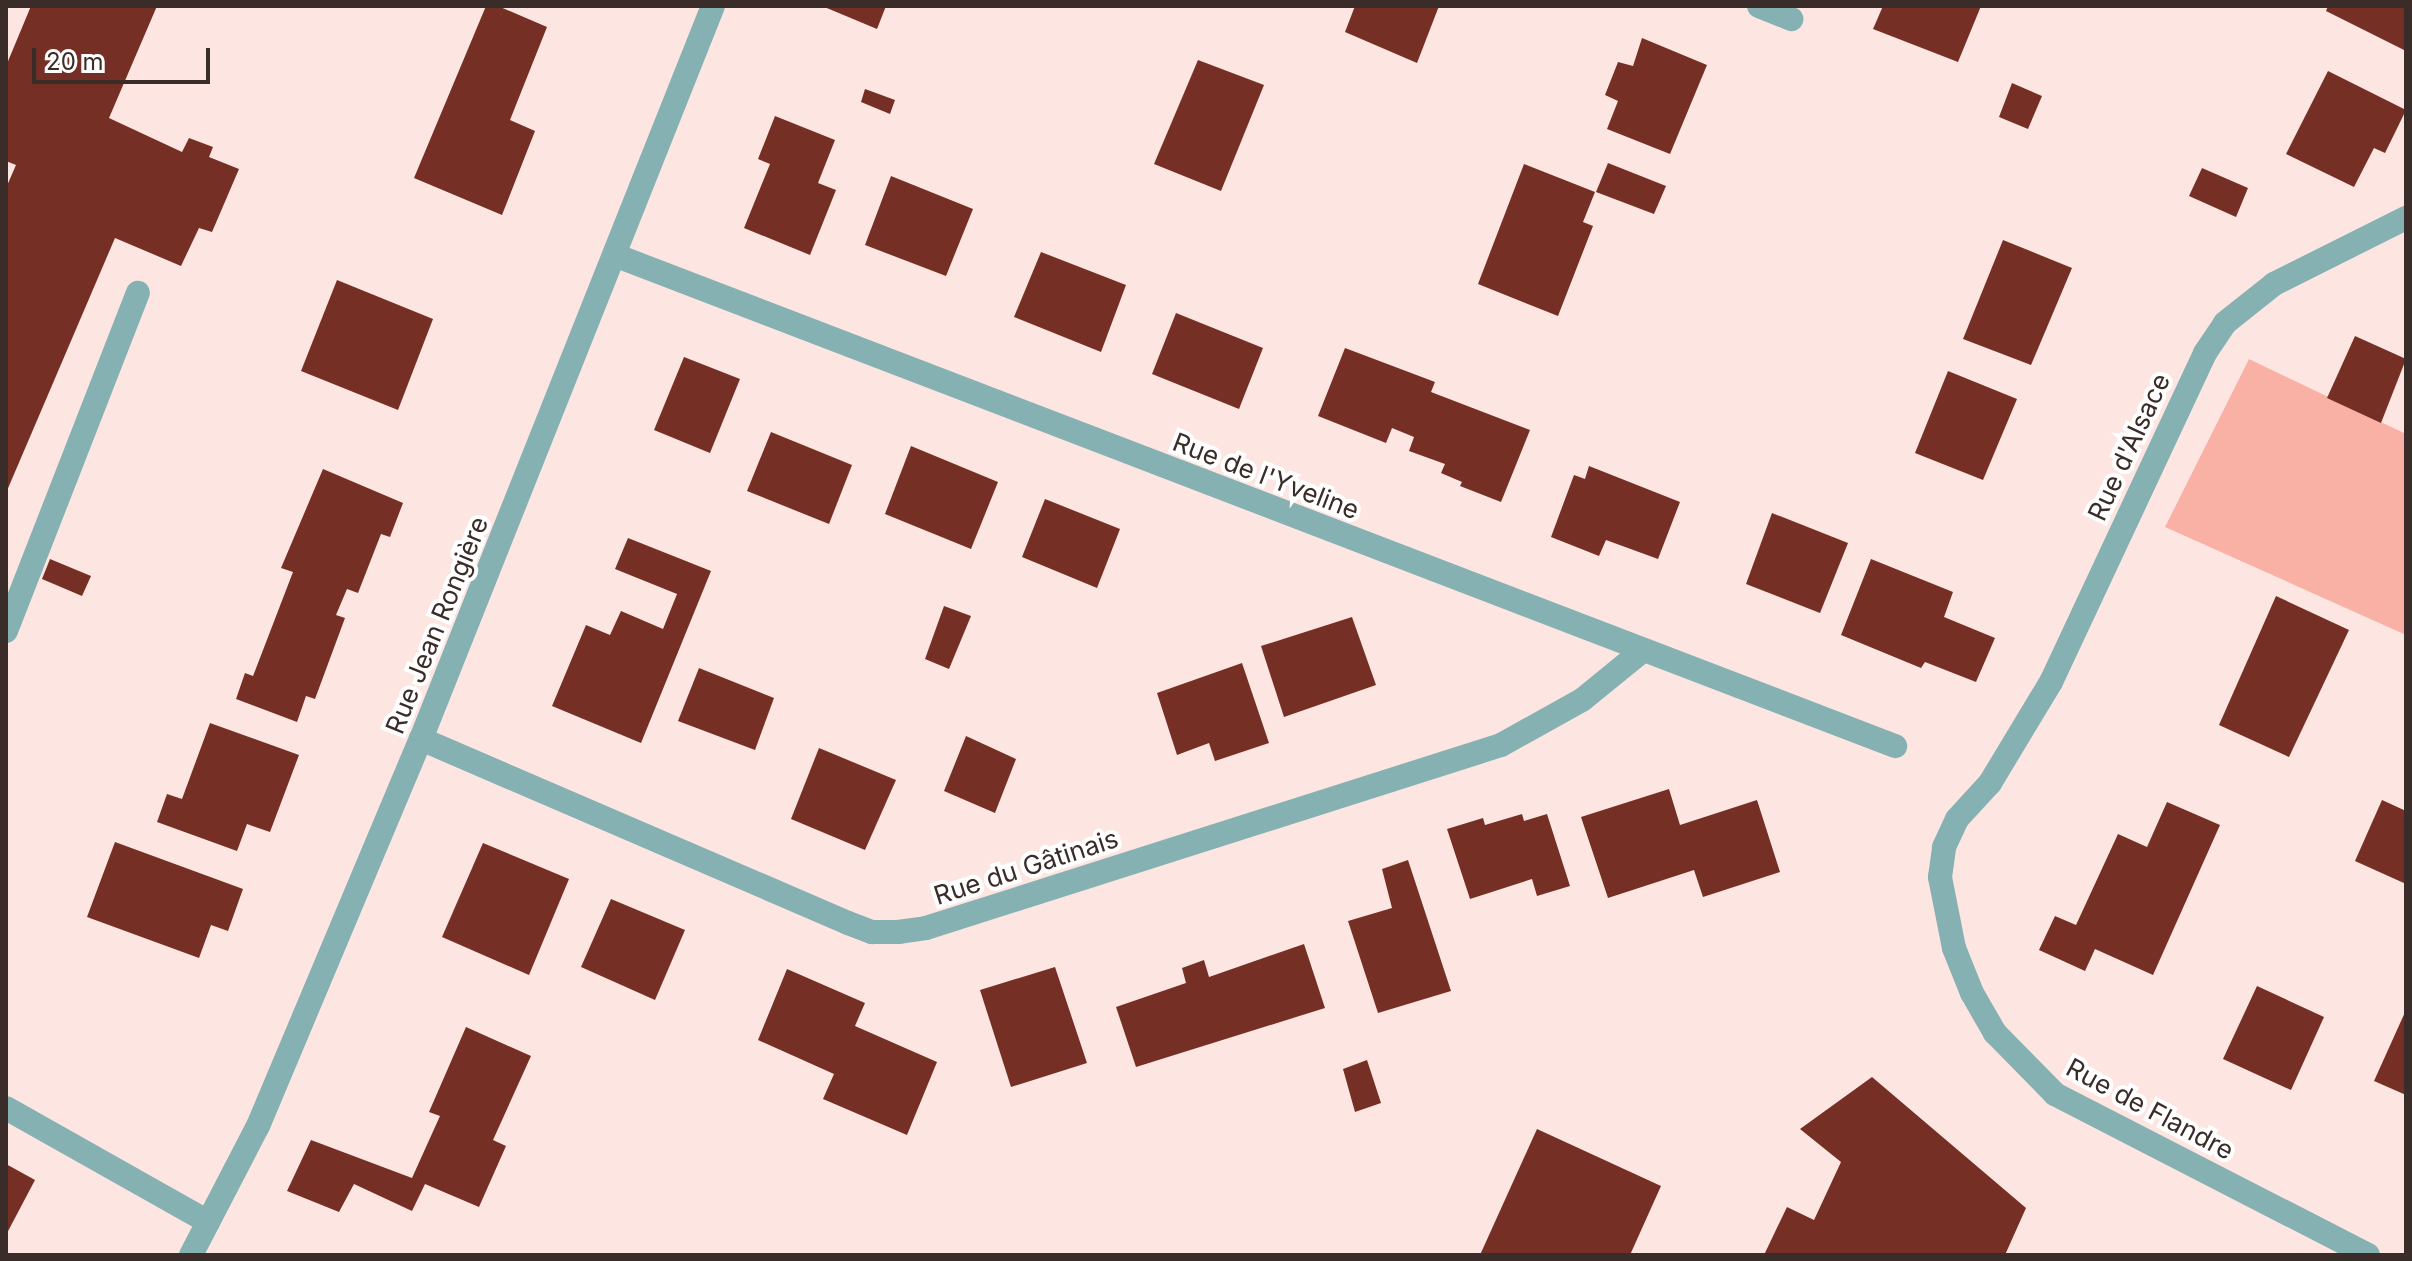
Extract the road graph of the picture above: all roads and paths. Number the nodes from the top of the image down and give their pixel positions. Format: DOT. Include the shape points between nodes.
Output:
graph roads {
  1 [pos="713,6"];
  2 [pos="1759,6"];
  3 [pos="1792,19"];
  4 [pos="2406,218"];
  5 [pos="617,256"];
  6 [pos="138,293"];
  7 [pos="6,631"];
  8 [pos="1642,651"];
  9 [pos="421,739"];
  10 [pos="1895,746"];
  11 [pos="1990,783"];
  12 [pos="6,1108"];
  13 [pos="208,1222"];
  14 [pos="191,1255"];
  15 [pos="2368,1255"];
  1 -- 5 [label="street, Rue Jean Rongière"];
  2 -- 3 [label="street"];
  4 -- 11 [label="street, Rue d'Alsace" via="2274,284 2225,323 2205,353 2051,682"];
  5 -- 8 [label="street, Rue de l'Yveline"];
  5 -- 9 [label="street, Rue Jean Rongière"];
  6 -- 7 [label="street"];
  8 -- 9 [label="street, Rue du Gâtinais" via="1582,700 1501,745 940,924 898,932 872,932 848,923"];
  8 -- 10 [label="street, Rue de l'Yveline"];
  9 -- 13 [label="street, Rue Jean Rongière" via="258,1126"];
  11 -- 15 [label="street, Rue de Flandre" via="1957,819 1944,847 1940,877 1954,948 1995,1033 2055,1094"];
  12 -- 13 [label="street"];
  13 -- 14 [label="street, Rue Jean Rongière"];
}
